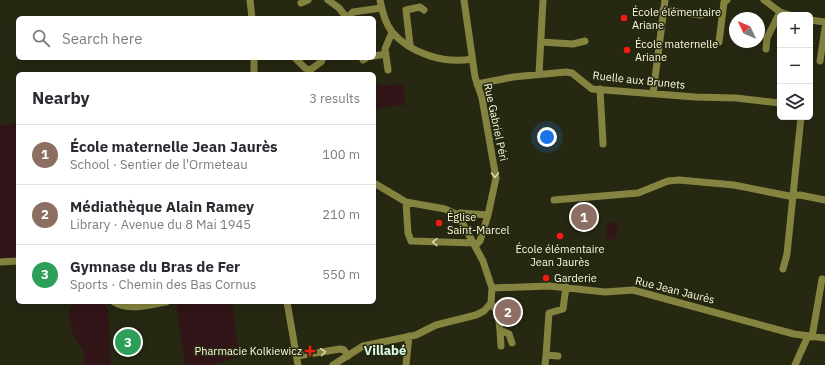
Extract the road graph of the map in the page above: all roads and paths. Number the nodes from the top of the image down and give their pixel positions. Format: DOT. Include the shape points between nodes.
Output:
graph roads {
  1 [pos="250,0"];
  2 [pos="308,0"];
  3 [pos="328,0"];
  4 [pos="380,0"];
  5 [pos="464,0"];
  6 [pos="543,0"];
  7 [pos="665,0"];
  8 [pos="727,0"];
  9 [pos="764,0"];
  10 [pos="301,4"];
  11 [pos="381,8"];
  12 [pos="424,10"];
  13 [pos="664,10"];
  14 [pos="780,12"];
  15 [pos="701,15"];
  16 [pos="252,16"];
  17 [pos="346,16"];
  18 [pos="348,16"];
  19 [pos="777,18"];
  20 [pos="813,20"];
  21 [pos="825,22"];
  22 [pos="825,28"];
  23 [pos="392,32"];
  24 [pos="541,42"];
  25 [pos="585,42"];
  26 [pos="719,42"];
  27 [pos="410,46"];
  28 [pos="766,49"];
  29 [pos="386,54"];
  30 [pos="376,56"];
  31 [pos="472,58"];
  32 [pos="254,60"];
  33 [pos="297,60"];
  34 [pos="322,60"];
  35 [pos="820,61"];
  36 [pos="388,70"];
  37 [pos="254,72"];
  38 [pos="538,74"];
  39 [pos="477,84"];
  40 [pos="600,89"];
  41 [pos="653,94"];
  42 [pos="777,103"];
  43 [pos="801,120"];
  44 [pos="603,144"];
  45 [pos="376,184"];
  46 [pos="792,195"];
  47 [pos="554,200"];
  48 [pos="825,200"];
  49 [pos="406,202"];
  50 [pos="458,215"];
  51 [pos="488,215"];
  52 [pos="474,245"];
  53 [pos="16,261"];
  54 [pos="0,262"];
  55 [pos="782,269"];
  56 [pos="822,279"];
  57 [pos="492,288"];
  58 [pos="566,288"];
  59 [pos="491,303"];
  60 [pos="118,304"];
  61 [pos="152,304"];
  62 [pos="287,304"];
  63 [pos="500,330"];
  64 [pos="409,336"];
  65 [pos="810,337"];
  66 [pos="825,338"];
  67 [pos="512,343"];
  68 [pos="501,346"];
  69 [pos="546,355"];
  70 [pos="297,356"];
  71 [pos="348,356"];
  72 [pos="558,356"];
  73 [pos="298,365"];
  74 [pos="333,365"];
  75 [pos="406,365"];
  76 [pos="545,365"];
  77 [pos="794,365"];
  1 -- 16 [label="street"];
  2 -- 10 [label="street"];
  3 -- 17 [label="street"];
  4 -- 11 [label="street"];
  5 -- 31 [label="street, Rue Gabriel Péri"];
  6 -- 24 [label="street"];
  7 -- 13 [label="street"];
  8 -- 26 [label="street" via="724,2"];
  9 -- 14 [label="street"];
  11 -- 18 [label="street" via="353,12"];
  11 -- 23 [label="street"];
  12 -- 27 [label="street" via="420,7 406,10"];
  13 -- 15 [label="street"];
  13 -- 41 [label="street"];
  19 -- 28 [label="street" via="767,38"];
  20 -- 21 [label="street"];
  22 -- 35 [label="street"];
  23 -- 27 [label="street"];
  23 -- 29 [label="street" via="385,48"];
  24 -- 25 [label="street"];
  24 -- 38 [label="street"];
  27 -- 31 [label="street" via="441,59"];
  29 -- 30 [label="street"];
  29 -- 36 [label="street"];
  31 -- 39 [label="street, Rue Gabriel Péri"];
  32 -- 37 [label="street"];
  33 -- 34 [label="street" via="310,70"];
  38 -- 39 [label="street, Ruelle aux Brunets"];
  38 -- 40 [label="street, Ruelle aux Brunets" via="572,73 586,86"];
  39 -- 51 [label="street, Rue Gabriel Péri, one-way" via="495,172 495,186"];
  40 -- 41 [label="street, Ruelle aux Brunets"];
  40 -- 44 [label="street"];
  41 -- 42 [label="street, Ruelle aux Brunets"];
  43 -- 46 [label="street"];
  45 -- 49 [label="street"];
  46 -- 47 [label="street" via="734,185 679,180 668,181 638,192"];
  46 -- 48 [label="street"];
  46 -- 55 [label="street" via="787,254"];
  49 -- 50 [label="street" via="445,209"];
  52 -- 49 [label="street, one-way" via="411,241"];
  50 -- 51 [label="street"];
  50 -- 52 [label="street"];
  51 -- 52 [label="street, Rue Gabriel Péri" via="480,241"];
  52 -- 57 [label="street" via="483,261"];
  53 -- 54 [label="street"];
  56 -- 65 [label="street"];
  57 -- 58 [label="street, Rue Jean Jaurès"];
  57 -- 59 [label="street"];
  58 -- 65 [label="street, Rue Jean Jaurès" via="605,292 638,291"];
  58 -- 69 [label="street" via="563,309 549,314"];
  59 -- 63 [label="street" via="498,313"];
  59 -- 64 [label="street" via="480,314 436,325"];
  60 -- 61 [label="street"];
  62 -- 70 [label="street"];
  63 -- 67 [label="street" via="509,334"];
  63 -- 68 [label="street"];
  64 -- 71 [label="street" via="363,346"];
  64 -- 75 [label="street"];
  65 -- 66 [label="street, Rue Jean Jaurès"];
  65 -- 77 [label="street"];
  69 -- 72 [label="street"];
  69 -- 76 [label="street"];
  70 -- 71 [label="street, one-way" via="340,349"];
  70 -- 73 [label="street"];
  71 -- 74 [label="street"];
}
